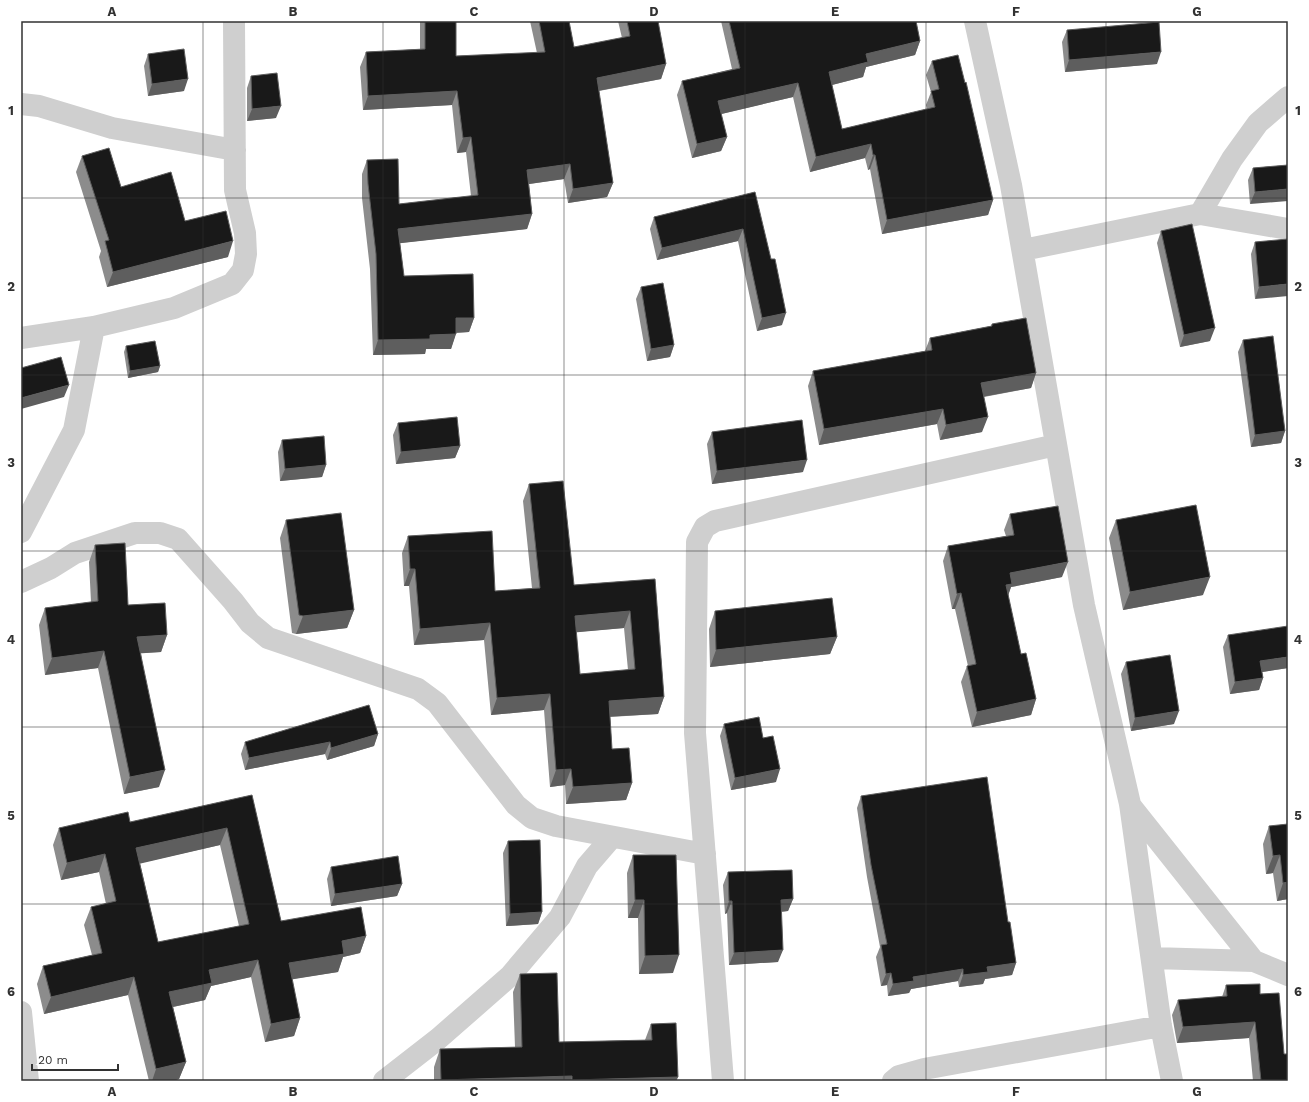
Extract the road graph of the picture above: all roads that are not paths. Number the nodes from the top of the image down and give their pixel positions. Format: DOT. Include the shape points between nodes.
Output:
graph roads {
  1 [pos="234,21"];
  2 [pos="975,21"];
  3 [pos="1288,97"];
  4 [pos="21,104"];
  5 [pos="235,150"];
  6 [pos="1200,214"];
  7 [pos="1288,229"];
  8 [pos="1023,250"];
  9 [pos="94,327"];
  10 [pos="21,338"];
  11 [pos="1056,445"];
  12 [pos="27,515"];
  13 [pos="21,532"];
  14 [pos="21,582"];
  15 [pos="1130,804"];
  16 [pos="612,837"];
  17 [pos="705,854"];
  18 [pos="1152,958"];
  19 [pos="1254,961"];
  20 [pos="1288,976"];
  21 [pos="21,1012"];
  22 [pos="1161,1026"];
  23 [pos="28,1081"];
  24 [pos="384,1081"];
  25 [pos="723,1081"];
  26 [pos="893,1081"];
  27 [pos="1172,1081"];
  1 -- 5 [label="street"];
  2 -- 8 [label="street"];
  3 -- 6 [label="street" via="1258,123 1232,159"];
  4 -- 5 [label="street" via="39,106 112,128"];
  5 -- 9 [label="street" via="235,190 245,233 246,254 243,270 232,284 174,308"];
  6 -- 7 [label="street"];
  6 -- 8 [label="street"];
  8 -- 11 [label="street"];
  9 -- 10 [label="street"];
  9 -- 12 [label="street" via="74,430"];
  11 -- 15 [label="street" via="1084,605"];
  11 -- 17 [label="street" via="715,521 705,527 697,542 695,732"];
  12 -- 13 [label="street"];
  14 -- 16 [label="street" via="75,553 134,533 160,534 178,539 250,623 268,638 418,690 437,703 516,805 532,818 556,826"];
  15 -- 18 [label="street"];
  15 -- 19 [label="street"];
  16 -- 17 [label="street"];
  16 -- 24 [label="street" via="587,866 560,917 510,976 438,1039"];
  17 -- 25 [label="street"];
  18 -- 19 [label="street"];
  18 -- 22 [label="street"];
  19 -- 20 [label="street"];
  21 -- 23 [label="street"];
  22 -- 26 [label="street" via="924,1069 899,1076"];
  22 -- 27 [label="street"];
}
